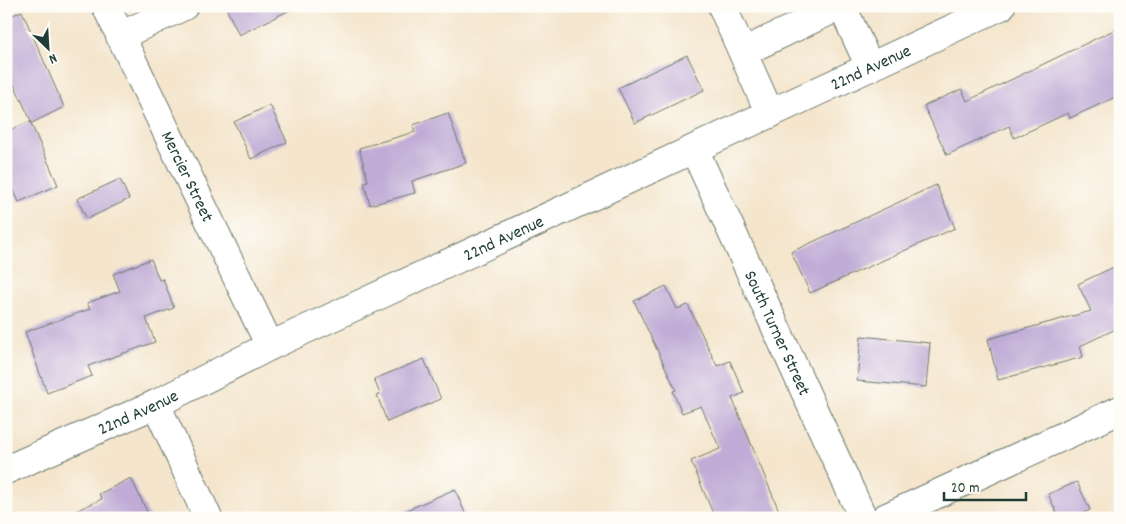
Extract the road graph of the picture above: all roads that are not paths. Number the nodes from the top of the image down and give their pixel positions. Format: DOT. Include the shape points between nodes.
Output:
graph roads {
  1 [pos="106,6"];
  2 [pos="184,6"];
  3 [pos="722,6"];
  4 [pos="841,6"];
  5 [pos="1001,6"];
  6 [pos="120,36"];
  7 [pos="742,52"];
  8 [pos="870,67"];
  9 [pos="770,114"];
  10 [pos="694,149"];
  11 [pos="270,346"];
  12 [pos="156,404"];
  13 [pos="1120,410"];
  14 [pos="6,470"];
  15 [pos="208,518"];
  16 [pos="863,518"];
  17 [pos="885,518"];
  1 -- 6 [label="street, Mercier Street"];
  2 -- 6 [label="street"];
  3 -- 7 [label="street"];
  4 -- 7 [label="street"];
  4 -- 8 [label="street"];
  5 -- 8 [label="street, 22nd Avenue"];
  6 -- 11 [label="street, Mercier Street"];
  7 -- 9 [label="street"];
  8 -- 9 [label="street, 22nd Avenue"];
  9 -- 10 [label="street, 22nd Avenue"];
  10 -- 11 [label="street, 22nd Avenue"];
  10 -- 16 [label="street, South Turner Street"];
  11 -- 12 [label="street, 22nd Avenue"];
  12 -- 14 [label="street, 22nd Avenue"];
  12 -- 15 [label="street"];
  13 -- 17 [label="street"];
}
